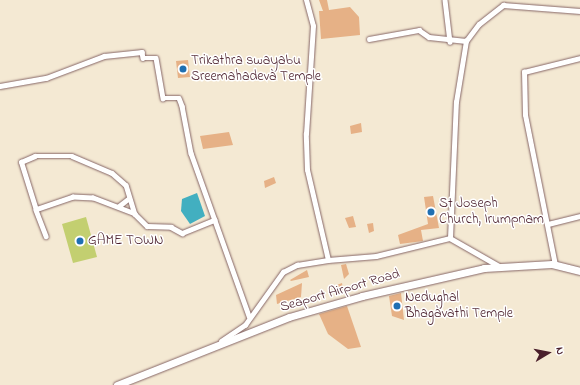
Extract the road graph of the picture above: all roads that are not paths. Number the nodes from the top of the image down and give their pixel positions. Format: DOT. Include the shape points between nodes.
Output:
graph roads {
  1 [pos="306,0"];
  2 [pos="445,0"];
  3 [pos="520,2"];
  4 [pos="580,11"];
  5 [pos="369,39"];
  6 [pos="450,42"];
  7 [pos="466,42"];
  8 [pos="580,58"];
  9 [pos="0,86"];
  10 [pos="128,199"];
  11 [pos="119,206"];
  12 [pos="36,210"];
  13 [pos="135,214"];
  14 [pos="580,216"];
  15 [pos="214,220"];
  16 [pos="548,224"];
  17 [pos="46,236"];
  18 [pos="450,238"];
  19 [pos="328,260"];
  20 [pos="555,265"];
  21 [pos="500,267"];
  22 [pos="580,270"];
  23 [pos="249,316"];
  24 [pos="213,347"];
  25 [pos="117,385"];
  1 -- 19 [label="street" via="313,26 306,134 307,170"];
  2 -- 6 [label="street"];
  3 -- 4 [label="street"];
  3 -- 7 [label="street" via="503,5 479,24"];
  5 -- 6 [label="street" via="419,30 429,37"];
  6 -- 7 [label="street"];
  7 -- 18 [label="street" via="456,102"];
  8 -- 16 [label="street" via="524,72 525,115"];
  9 -- 15 [label="street" via="46,78 104,56 142,52 143,58 156,58 163,98 179,98 182,106 191,153"];
  10 -- 11 [label="street"];
  10 -- 12 [label="street" via="126,185 94,164 72,156 35,156 21,162"];
  10 -- 13 [label="street"];
  11 -- 12 [label="street" via="93,198 73,197"];
  11 -- 13 [label="street"];
  12 -- 17 [label="street"];
  13 -- 15 [label="street" via="147,226 171,227 182,233"];
  14 -- 16 [label="street"];
  15 -- 23 [label="street"];
  16 -- 20 [label="street"];
  18 -- 19 [label="street" via="376,256"];
  18 -- 21 [label="street"];
  19 -- 23 [label="street" via="304,264 283,272"];
  20 -- 21 [label="main road, Seaport Airport Road"];
  20 -- 22 [label="main road, Seaport Airport Road"];
  21 -- 24 [label="main road, Seaport Airport Road" via="442,277 310,310"];
  23 -- 24 [label="street" via="245,325"];
  24 -- 25 [label="main road, Seaport Airport Road"];
}
